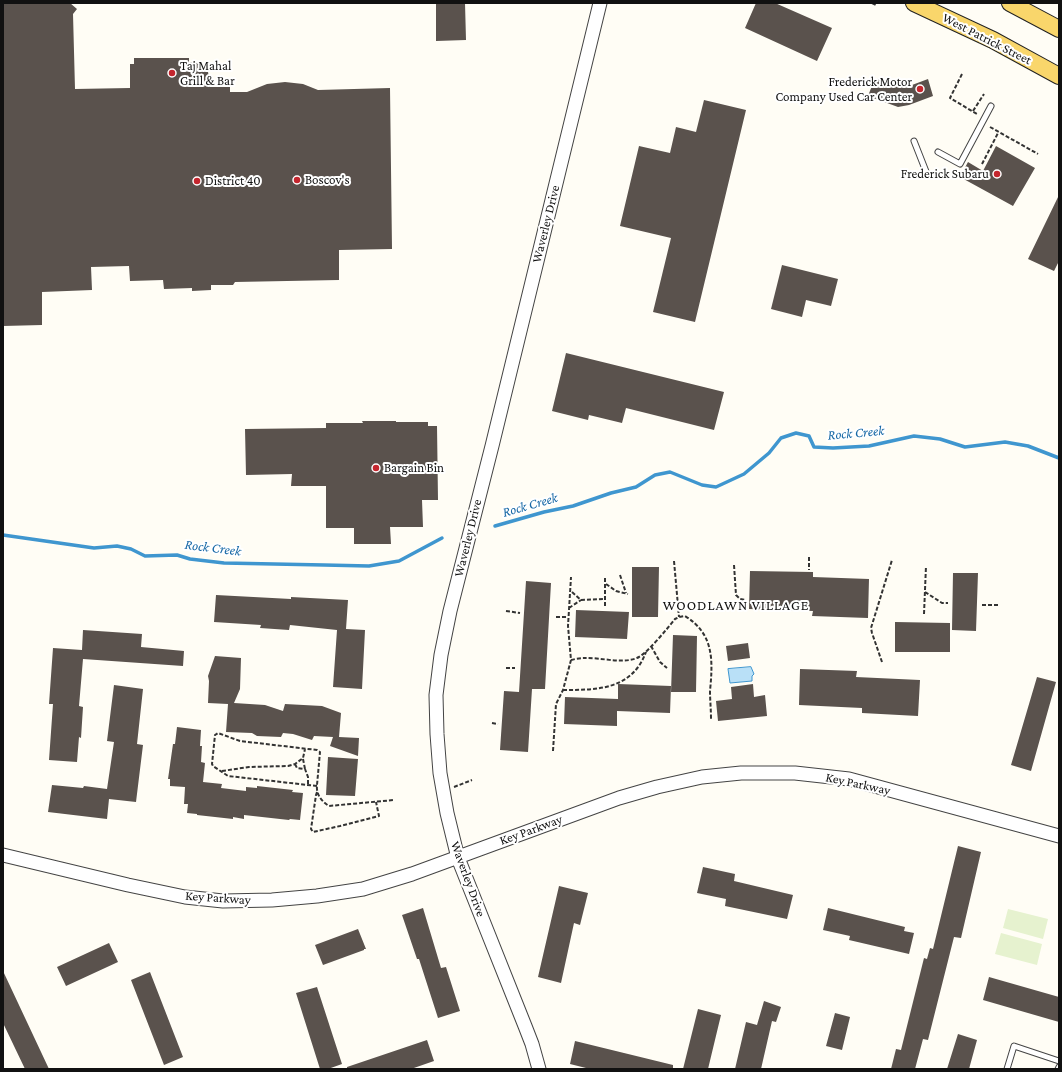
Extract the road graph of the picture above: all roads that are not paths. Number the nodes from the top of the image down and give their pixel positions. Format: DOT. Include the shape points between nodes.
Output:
graph roads {
  1 [pos="600,3"];
  2 [pos="914,3"];
  3 [pos="1010,3"];
  4 [pos="1059,29"];
  5 [pos="1059,76"];
  6 [pos="991,106"];
  7 [pos="914,141"];
  8 [pos="938,152"];
  9 [pos="927,174"];
  10 [pos="1059,836"];
  11 [pos="3,855"];
  12 [pos="458,858"];
  13 [pos="1059,1061"];
  14 [pos="539,1069"];
  15 [pos="1007,1069"];
  1 -- 12 [label="street, Waverley Drive" via="441,655 436,695 440,773"];
  2 -- 5 [label="main road, West Patrick Street" via="993,40"];
  3 -- 4 [label="main road"];
  6 -- 8 [label="lane" via="960,164"];
  7 -- 9 [label="lane"];
  10 -- 12 [label="street, Key Parkway" via="849,779 795,773 741,773 702,777 644,790"];
  11 -- 12 [label="street, Key Parkway" via="128,886 224,900 272,900 363,889"];
  12 -- 14 [label="street, Waverley Drive" via="532,1044"];
  13 -- 15 [label="lane" via="1014,1046"];
}
